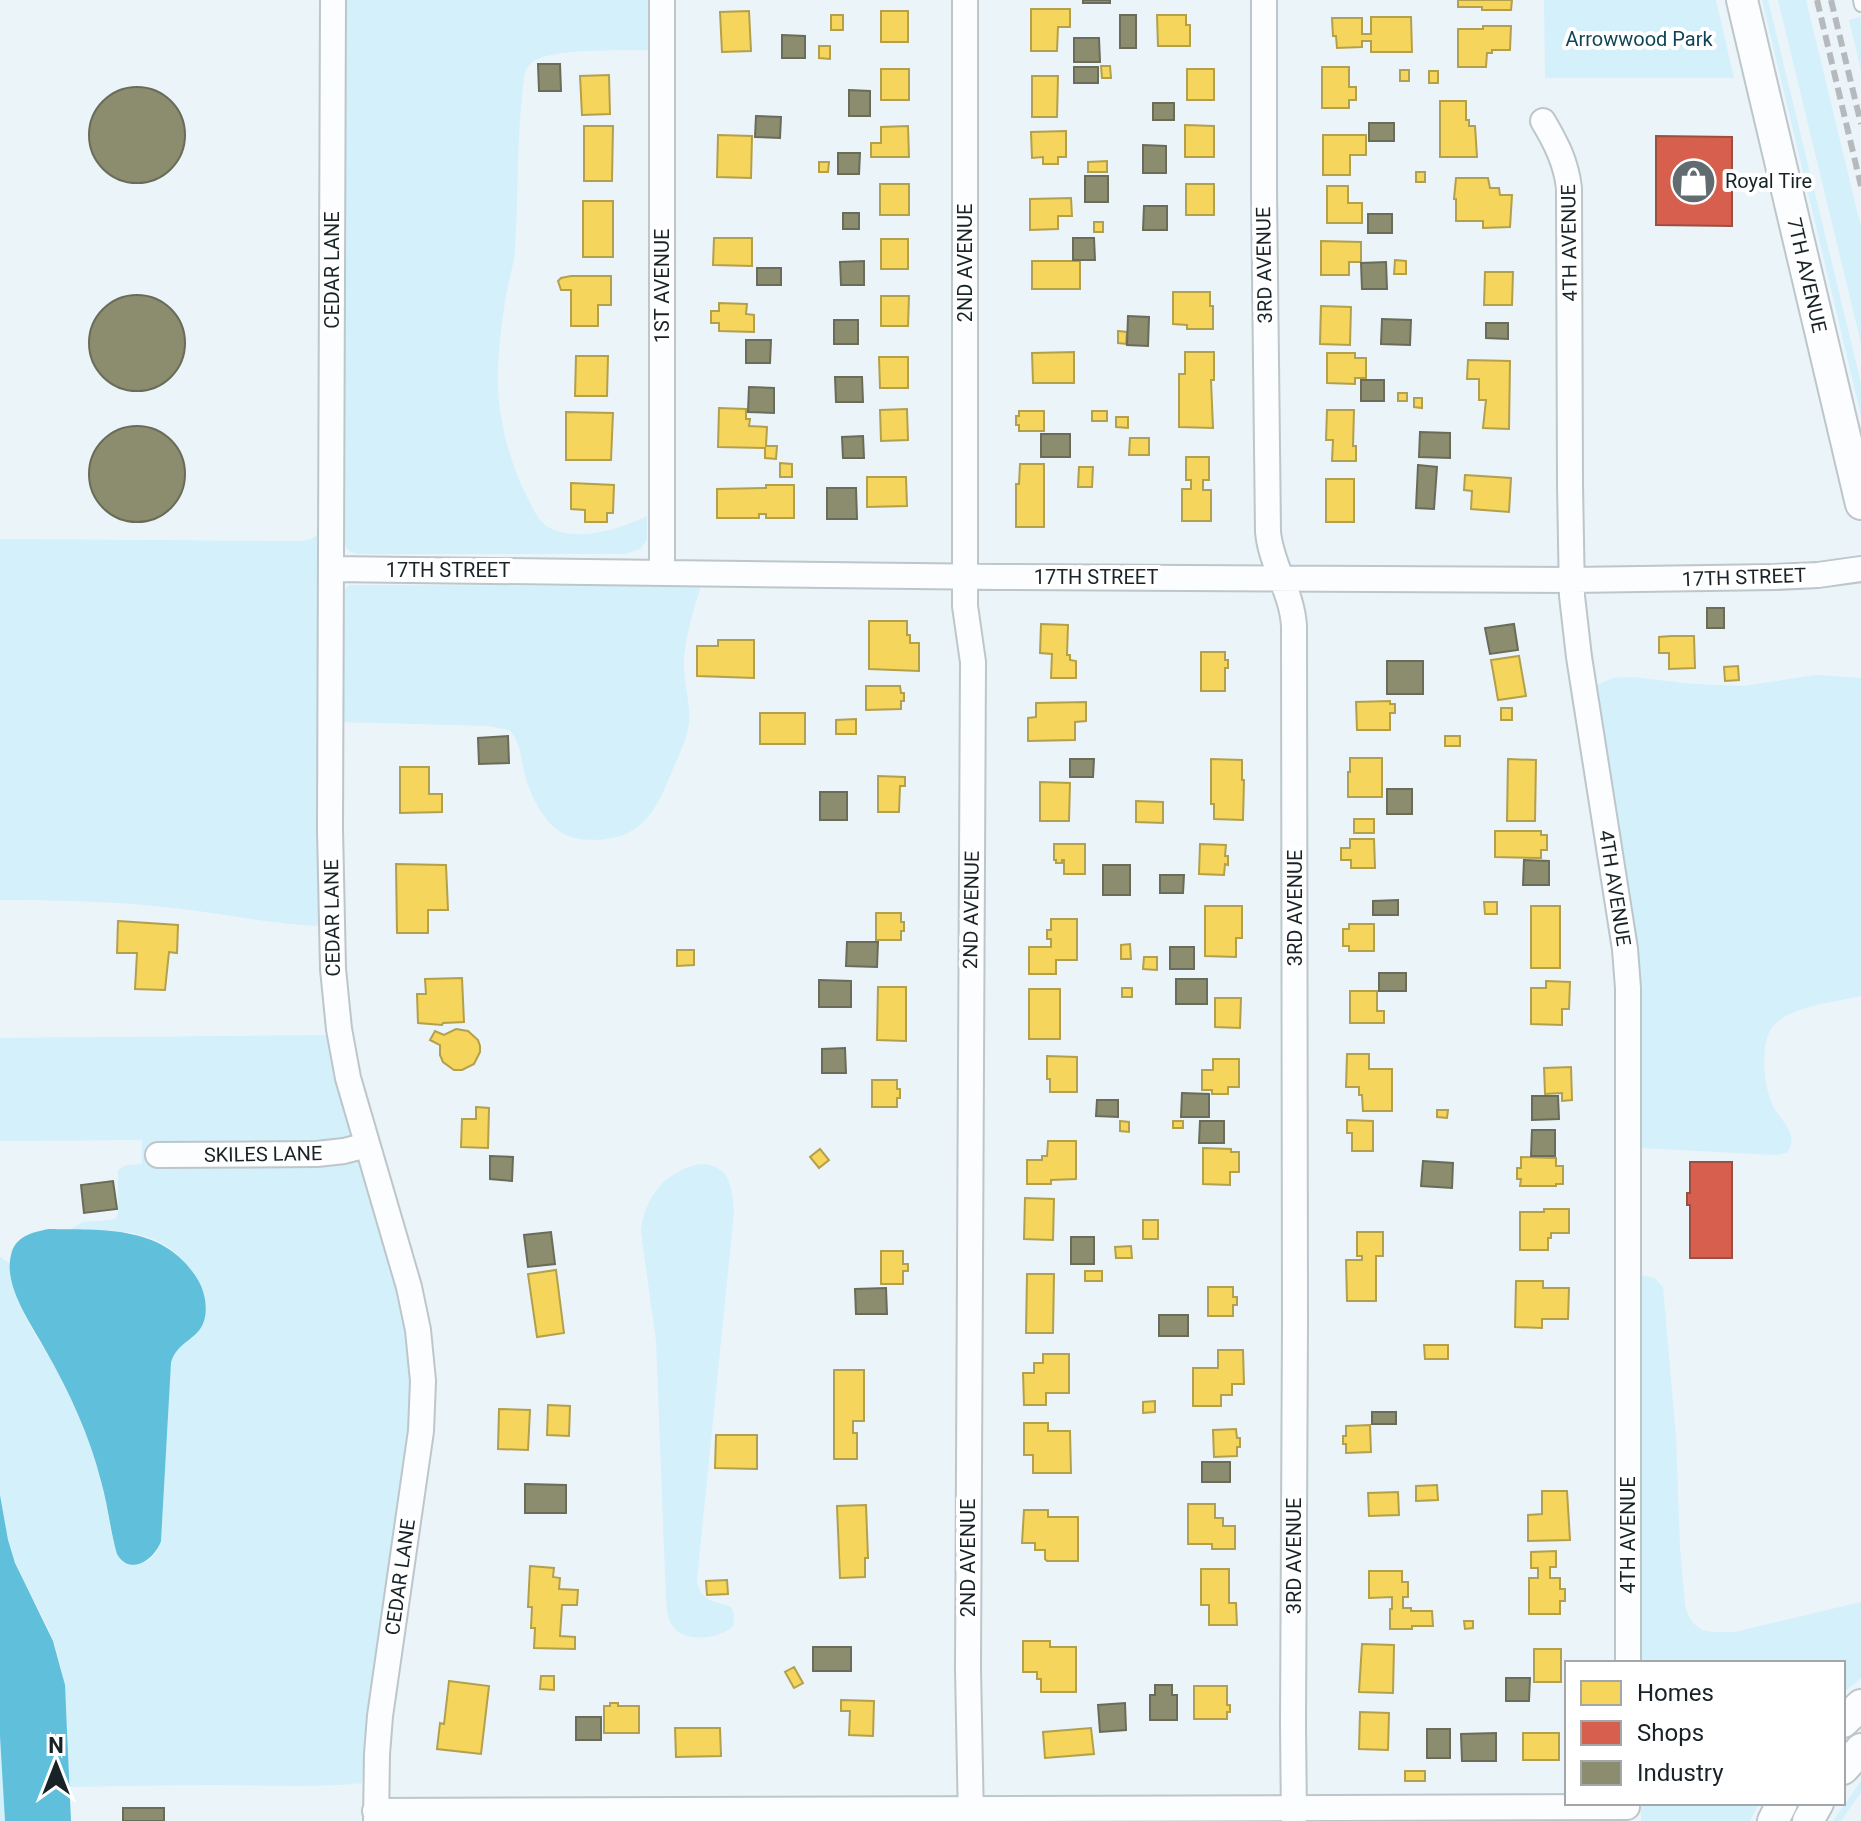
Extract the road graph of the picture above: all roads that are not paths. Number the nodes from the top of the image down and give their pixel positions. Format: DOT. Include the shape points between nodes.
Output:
graph roads {
  1 [pos="333,0"];
  2 [pos="662,0"];
  3 [pos="965,0"];
  4 [pos="1264,0"];
  5 [pos="1742,0"];
  6 [pos="1543,121"];
  7 [pos="1861,504"];
  8 [pos="331,569"];
  9 [pos="1861,569"];
  10 [pos="662,572"];
  11 [pos="966,576"];
  12 [pos="1280,578"];
  13 [pos="1572,580"];
  14 [pos="367,1145"];
  15 [pos="158,1155"];
  16 [pos="1628,1661"];
  17 [pos="1861,1705"];
  18 [pos="1845,1720"];
  19 [pos="1861,1749"];
  20 [pos="1845,1767"];
  21 [pos="1627,1810"];
  22 [pos="1294,1814"];
  23 [pos="971,1815"];
  24 [pos="376,1816"];
  1 -- 8 [label="street, CEDAR LANE"];
  2 -- 10 [label="street, 1ST AVENUE"];
  3 -- 11 [label="street, 2ND AVENUE"];
  4 -- 12 [label="street, 3RD AVENUE" via="1268,532"];
  5 -- 7 [label="street, 7TH AVENUE"];
  6 -- 13 [label="street, 4TH AVENUE" via="1562,157 1570,195"];
  8 -- 10 [label="street, 17TH STREET"];
  8 -- 14 [label="street, CEDAR LANE" via="333,980 348,1078"];
  9 -- 13 [label="street, 17TH STREET" via="1775,577"];
  10 -- 11 [label="street, 17TH STREET"];
  11 -- 12 [label="street, 17TH STREET"];
  11 -- 23 [label="street, 2ND AVENUE" via="973,662"];
  12 -- 13 [label="street, 17TH STREET"];
  12 -- 22 [label="street, 3RD AVENUE" via="1291,602 1294,638"];
  13 -- 16 [label="street, 4TH AVENUE" via="1628,988"];
  14 -- 15 [label="street, SKILES LANE" via="317,1154"];
  14 -- 24 [label="street, CEDAR LANE" via="409,1287 423,1381 421,1431 380,1716"];
  17 -- 18 [label="street"];
  19 -- 20 [label="street"];
  21 -- 22 [label="street"];
  22 -- 23 [label="street"];
  23 -- 24 [label="street"];
}
